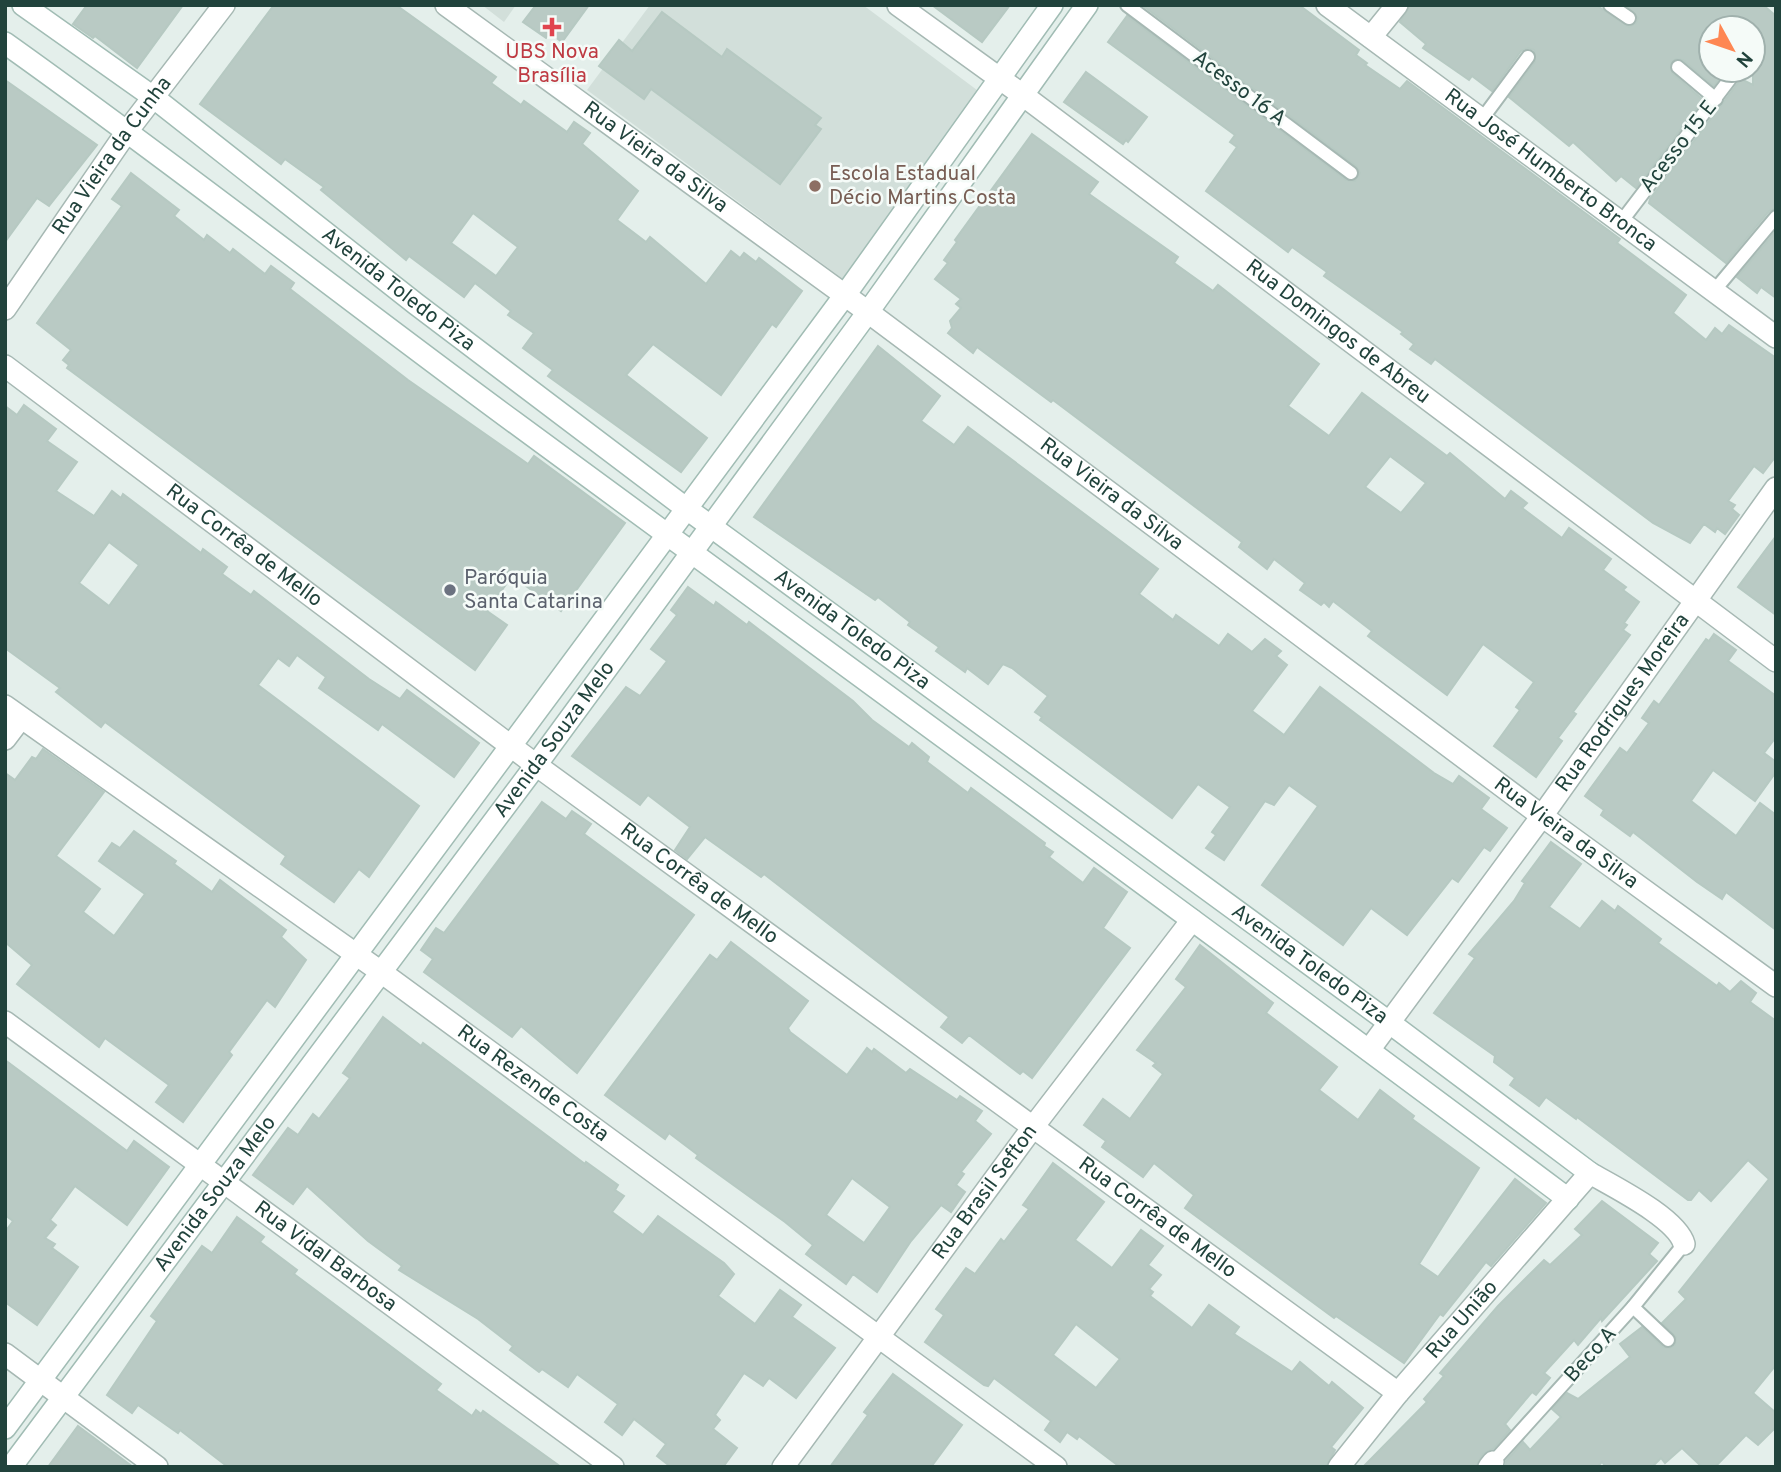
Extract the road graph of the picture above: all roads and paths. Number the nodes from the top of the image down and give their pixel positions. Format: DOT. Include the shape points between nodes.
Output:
graph roads {
  1 [pos="23,5"];
  2 [pos="223,5"];
  3 [pos="446,5"];
  4 [pos="898,5"];
  5 [pos="1052,5"];
  6 [pos="1087,5"];
  7 [pos="1127,5"];
  8 [pos="1327,5"];
  9 [pos="1397,5"];
  10 [pos="1610,5"];
  11 [pos="1629,18"];
  12 [pos="1371,37"];
  13 [pos="5,43"];
  14 [pos="1528,57"];
  15 [pos="1678,67"];
  16 [pos="1001,79"];
  17 [pos="1727,84"];
  18 [pos="1024,96"];
  19 [pos="153,97"];
  20 [pos="1716,99"];
  21 [pos="1482,119"];
  22 [pos="128,130"];
  23 [pos="1350,173"];
  24 [pos="1776,217"];
  25 [pos="1621,222"];
  26 [pos="1714,291"];
  27 [pos="845,295"];
  28 [pos="415,304"];
  29 [pos="5,309"];
  30 [pos="869,312"];
  31 [pos="393,333"];
  32 [pos="1776,337"];
  33 [pos="5,366"];
  34 [pos="1776,488"];
  35 [pos="687,509"];
  36 [pos="712,526"];
  37 [pos="668,535"];
  38 [pos="693,552"];
  39 [pos="1693,600"];
  40 [pos="1776,661"];
  41 [pos="13,712"];
  42 [pos="5,739"];
  43 [pos="511,746"];
  44 [pos="536,765"];
  45 [pos="1542,816"];
  46 [pos="1192,920"];
  47 [pos="356,955"];
  48 [pos="381,972"];
  49 [pos="1776,986"];
  50 [pos="5,1022"];
  51 [pos="1390,1023"];
  52 [pos="1369,1050"];
  53 [pos="1032,1127"];
  54 [pos="202,1163"];
  55 [pos="1590,1174"];
  56 [pos="225,1181"];
  57 [pos="1568,1199"];
  58 [pos="1684,1244"];
  59 [pos="1633,1307"];
  60 [pos="878,1338"];
  61 [pos="1668,1340"];
  62 [pos="5,1353"];
  63 [pos="41,1380"];
  64 [pos="1398,1393"];
  65 [pos="64,1397"];
  66 [pos="5,1428"];
  67 [pos="1491,1464"];
  68 [pos="11,1467"];
  69 [pos="157,1467"];
  70 [pos="613,1467"];
  71 [pos="783,1467"];
  72 [pos="1056,1467"];
  73 [pos="1339,1467"];
  1 -- 19 [label="street, Avenida Toledo Piza"];
  2 -- 19 [label="street, Rua Vieira da Cunha"];
  3 -- 27 [label="street, Rua Vieira da Silva"];
  4 -- 16 [label="street, Rua Domingos de Abreu"];
  5 -- 16 [label="street, Avenida Souza Melo"];
  6 -- 18 [label="street, Avenida Souza Melo"];
  7 -- 23 [label="lane, Acesso 16 A"];
  8 -- 12 [label="street, Rua José Humberto Bronca"];
  9 -- 12 [label="street"];
  10 -- 11 [label="lane"];
  12 -- 21 [label="street, Rua José Humberto Bronca"];
  13 -- 22 [label="street, Avenida Toledo Piza"];
  14 -- 21 [label="lane"];
  15 -- 20 [label="lane"];
  16 -- 18 [label="street, Rua Domingos de Abreu"];
  16 -- 27 [label="street, Avenida Souza Melo"];
  17 -- 20 [label="lane, Acesso 15 E"];
  18 -- 30 [label="street, Avenida Souza Melo"];
  18 -- 39 [label="street, Rua Domingos de Abreu"];
  19 -- 22 [label="street, Rua Vieira da Cunha"];
  19 -- 28 [label="street, Avenida Toledo Piza"];
  20 -- 25 [label="lane, Acesso 15 E"];
  21 -- 25 [label="street, Rua José Humberto Bronca"];
  22 -- 29 [label="street, Rua Vieira da Cunha"];
  22 -- 31 [label="street, Avenida Toledo Piza"];
  24 -- 26 [label="lane"];
  25 -- 26 [label="street, Rua José Humberto Bronca"];
  26 -- 32 [label="street, Rua José Humberto Bronca"];
  27 -- 30 [label="street, Rua Vieira da Silva"];
  27 -- 35 [label="street, Avenida Souza Melo"];
  28 -- 31 [label="street"];
  28 -- 35 [label="street, Avenida Toledo Piza"];
  30 -- 36 [label="street, Avenida Souza Melo"];
  30 -- 45 [label="street, Rua Vieira da Silva"];
  31 -- 37 [label="street, Avenida Toledo Piza"];
  33 -- 43 [label="street, Rua Corrêa de Mello"];
  34 -- 39 [label="street, Rua Rodrigues Moreira"];
  35 -- 36 [label="street, Avenida Toledo Piza"];
  35 -- 37 [label="street, Avenida Souza Melo"];
  36 -- 38 [label="street, Avenida Souza Melo"];
  36 -- 51 [label="street, Avenida Toledo Piza"];
  37 -- 38 [label="street, Avenida Toledo Piza"];
  37 -- 43 [label="street, Avenida Souza Melo"];
  38 -- 44 [label="street, Avenida Souza Melo"];
  38 -- 46 [label="street, Avenida Toledo Piza"];
  39 -- 40 [label="street, Rua Domingos de Abreu"];
  39 -- 45 [label="street, Rua Rodrigues Moreira"];
  41 -- 42 [label="street"];
  41 -- 47 [label="street, Rua Rezende Costa"];
  43 -- 44 [label="street, Rua Corrêa de Mello"];
  43 -- 47 [label="street, Avenida Souza Melo"];
  44 -- 48 [label="street, Avenida Souza Melo"];
  44 -- 53 [label="street, Rua Corrêa de Mello"];
  45 -- 49 [label="street, Rua Vieira da Silva"];
  45 -- 51 [label="street, Rua Rodrigues Moreira"];
  46 -- 52 [label="street, Avenida Toledo Piza"];
  46 -- 53 [label="street, Rua Brasil Sefton"];
  47 -- 48 [label="street, Rua Rezende Costa"];
  47 -- 54 [label="street, Avenida Souza Melo"];
  48 -- 56 [label="street, Avenida Souza Melo"];
  48 -- 60 [label="street, Rua Rezende Costa"];
  50 -- 54 [label="street, Rua Vidal Barbosa"];
  51 -- 52 [label="street, Rua Rodrigues Moreira"];
  51 -- 55 [label="street, Avenida Toledo Piza"];
  52 -- 57 [label="street, Avenida Toledo Piza"];
  53 -- 60 [label="street, Rua Brasil Sefton"];
  53 -- 64 [label="street, Rua Corrêa de Mello"];
  54 -- 56 [label="street, Rua Vidal Barbosa"];
  54 -- 63 [label="street, Avenida Souza Melo"];
  55 -- 57 [label="street, Rua União"];
  55 -- 58 [label="street, Avenida Toledo Piza" via="1677,1230"];
  56 -- 65 [label="street, Avenida Souza Melo"];
  56 -- 70 [label="street, Rua Vidal Barbosa"];
  57 -- 64 [label="street, Rua União"];
  58 -- 59 [label="lane, Beco A"];
  59 -- 61 [label="lane"];
  59 -- 67 [label="lane, Beco A"];
  60 -- 71 [label="street, Rua Brasil Sefton"];
  60 -- 72 [label="street, Rua Rezende Costa"];
  62 -- 63 [label="street"];
  63 -- 65 [label="street"];
  63 -- 66 [label="street, Avenida Souza Melo"];
  64 -- 73 [label="street, Rua União"];
  65 -- 68 [label="street, Avenida Souza Melo"];
  65 -- 69 [label="street"];
}
